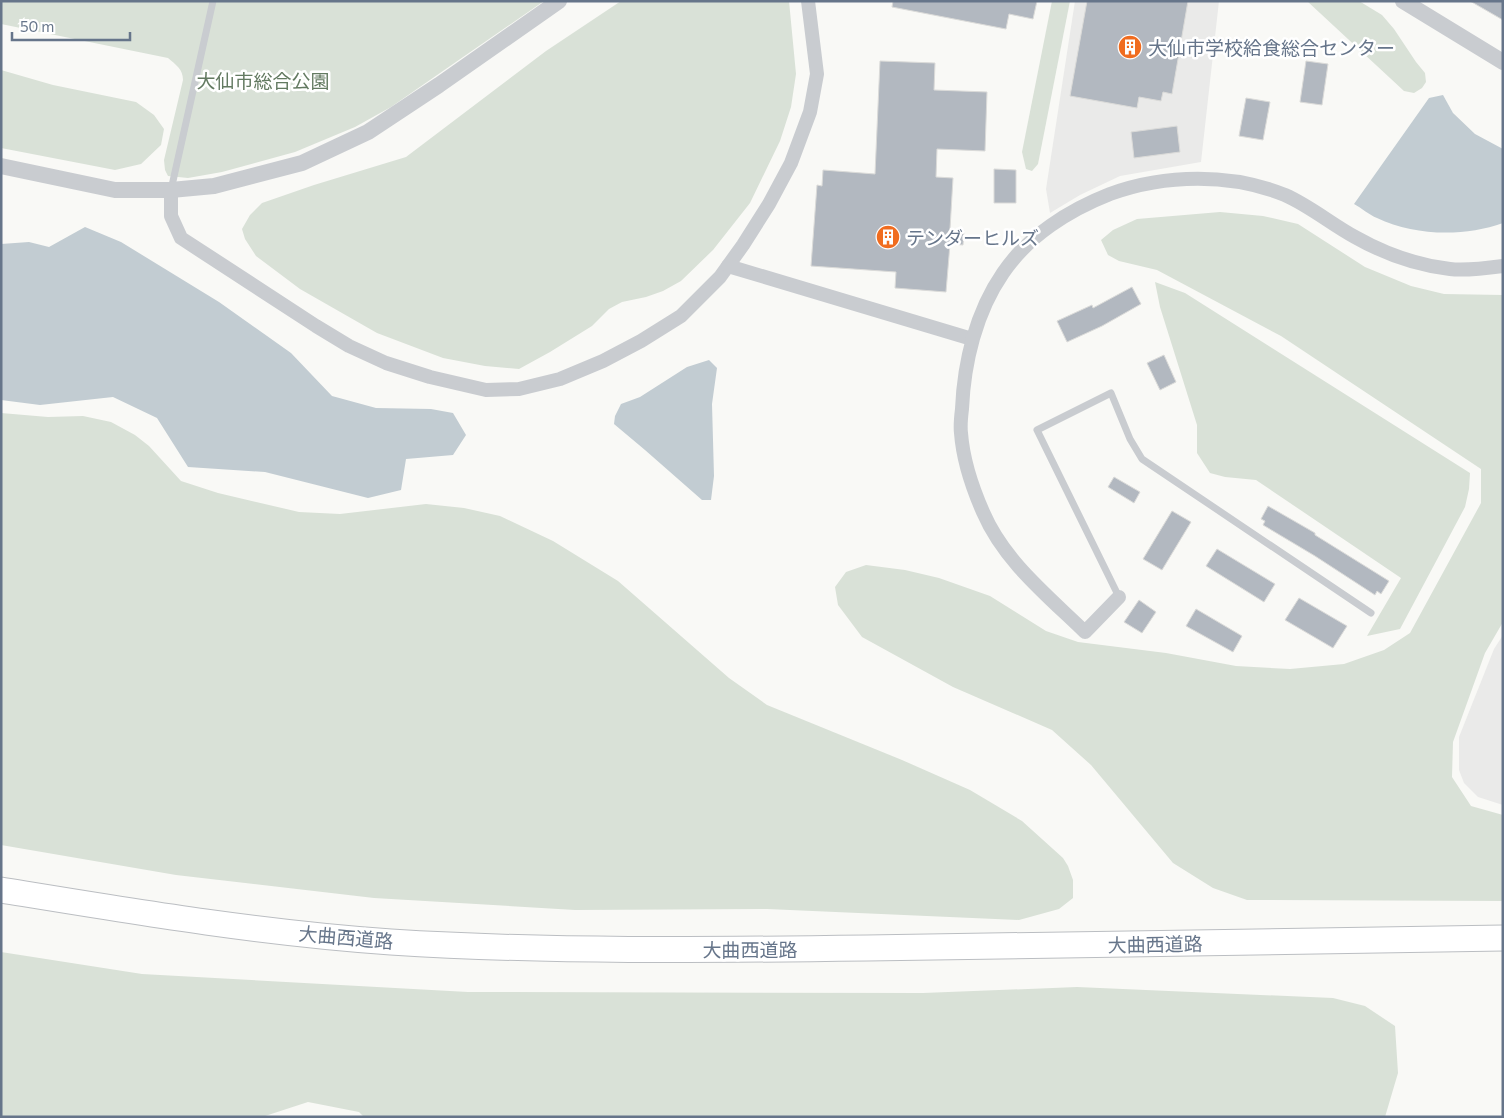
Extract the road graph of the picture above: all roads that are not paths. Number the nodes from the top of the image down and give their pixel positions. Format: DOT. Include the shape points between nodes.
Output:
graph roads {
  1 [pos="213,1"];
  2 [pos="559,1"];
  3 [pos="808,1"];
  4 [pos="1403,1"];
  5 [pos="1503,62"];
  6 [pos="1,166"];
  7 [pos="171,190"];
  8 [pos="728,266"];
  9 [pos="1503,266"];
  10 [pos="972,339"];
  11 [pos="1119,597"];
  12 [pos="1371,613"];
  13 [pos="1,890"];
  14 [pos="1503,938"];
  1 -- 7 [label="lane"];
  2 -- 7 [label="street" via="368,132 302,164 214,186"];
  3 -- 8 [label="street" via="816,74 810,112 778,188"];
  4 -- 5 [label="street"];
  6 -- 7 [label="street" via="115,190"];
  7 -- 8 [label="street" via="171,216 181,238 316,326 386,363 486,390 519,389 560,379 603,361 681,316"];
  8 -- 10 [label="street"];
  9 -- 10 [label="street" via="1452,270 1397,258 1286,196 1244,182 1199,178 1154,183 1111,194 1068,214 1034,238 1004,272 988,299"];
  10 -- 11 [label="street" via="963,382 960,432 968,472 983,513 1018,568 1085,632"];
  11 -- 12 [label="lane" via="1037,430 1111,393 1142,459"];
  13 -- 14 [label="highway, 大曲西道路" via="108,908 390,942 549,948 722,950"];
}
